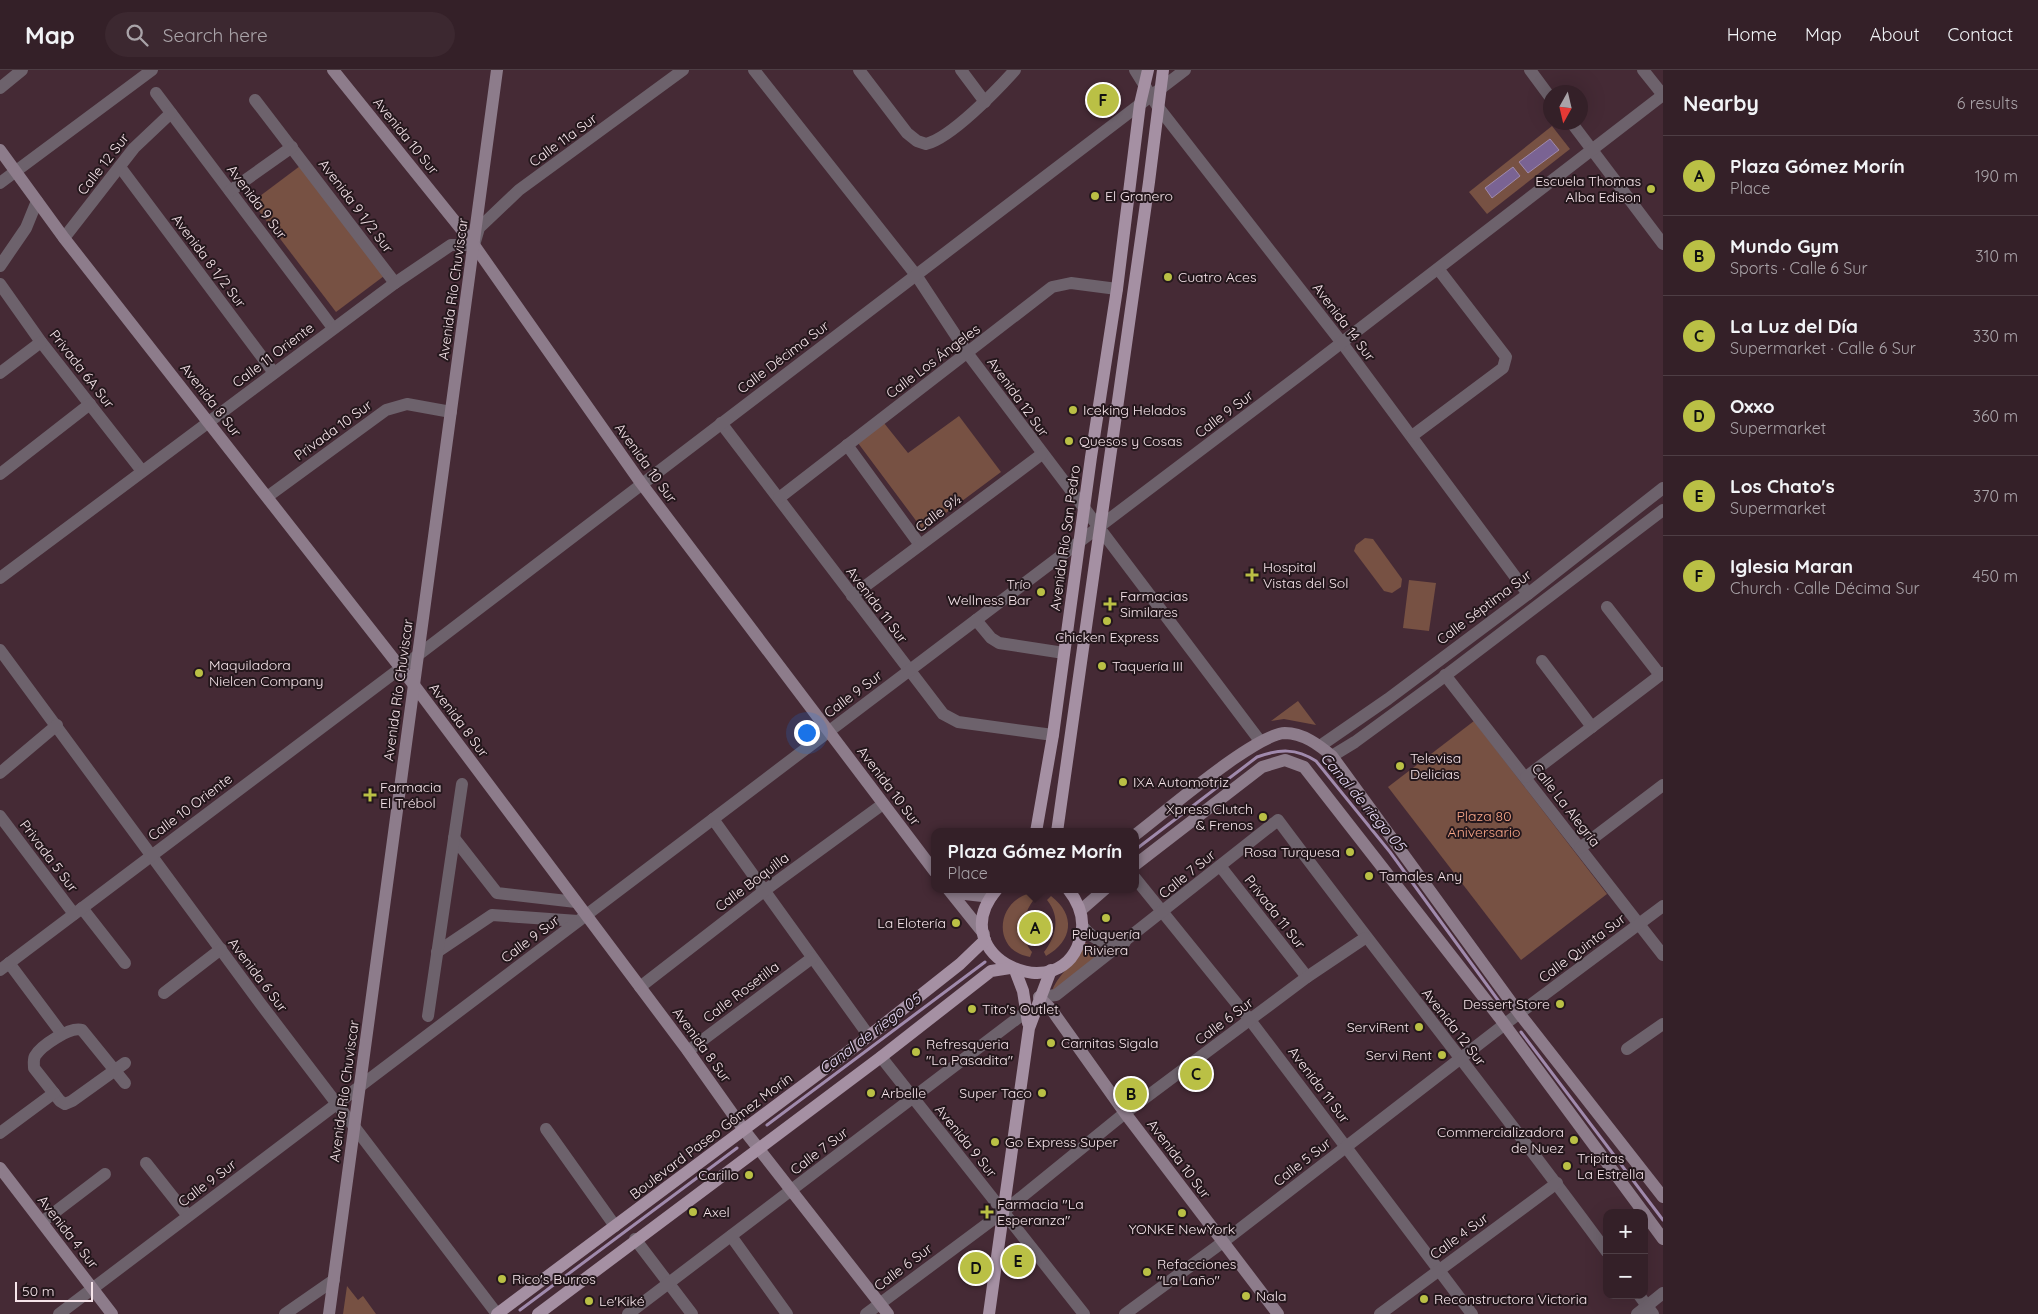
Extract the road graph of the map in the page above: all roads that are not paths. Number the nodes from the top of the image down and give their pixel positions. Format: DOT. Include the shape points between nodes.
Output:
graph roads {
  1 [pos="22,70"];
  2 [pos="152,70"];
  3 [pos="333,70"];
  4 [pos="498,70"];
  5 [pos="683,70"];
  6 [pos="754,70"];
  7 [pos="859,70"];
  8 [pos="960,70"];
  9 [pos="1015,70"];
  10 [pos="1134,70"];
  11 [pos="1148,70"];
  12 [pos="1163,70"];
  13 [pos="1185,70"];
  14 [pos="1530,70"];
  15 [pos="1643,70"];
  16 [pos="0,88"];
  17 [pos="1543,88"];
  18 [pos="156,93"];
  19 [pos="1154,94"];
  20 [pos="1663,95"];
  21 [pos="255,100"];
  22 [pos="985,102"];
  23 [pos="1140,104"];
  24 [pos="171,113"];
  25 [pos="1577,130"];
  26 [pos="292,147"];
  27 [pos="1592,149"];
  28 [pos="0,150"];
  29 [pos="120,167"];
  30 [pos="16,171"];
  31 [pos="0,183"];
  32 [pos="230,191"];
  33 [pos="37,201"];
  34 [pos="64,238"];
  35 [pos="1663,244"];
  36 [pos="474,245"];
  37 [pos="0,266"];
  38 [pos="1439,270"];
  39 [pos="916,275"];
  40 [pos="395,282"];
  41 [pos="0,284"];
  42 [pos="1117,289"];
  43 [pos="333,328"];
  44 [pos="41,342"];
  45 [pos="1342,343"];
  46 [pos="968,354"];
  47 [pos="0,373"];
  48 [pos="274,373"];
  49 [pos="90,404"];
  50 [pos="451,412"];
  51 [pos="209,422"];
  52 [pos="721,422"];
  53 [pos="1412,436"];
  54 [pos="847,445"];
  55 [pos="1042,454"];
  56 [pos="142,471"];
  57 [pos="0,474"];
  58 [pos="641,483"];
  59 [pos="1663,488"];
  60 [pos="268,497"];
  61 [pos="778,498"];
  62 [pos="1084,507"];
  63 [pos="1663,510"];
  64 [pos="1099,527"];
  65 [pos="1079,543"];
  66 [pos="920,544"];
  67 [pos="0,578"];
  68 [pos="1528,594"];
  69 [pos="852,596"];
  70 [pos="1607,607"];
  71 [pos="976,620"];
  72 [pos="0,650"];
  73 [pos="1064,653"];
  74 [pos="418,654"];
  75 [pos="1542,661"];
  76 [pos="399,667"];
  77 [pos="908,672"];
  78 [pos="1662,674"];
  79 [pos="1445,675"];
  80 [pos="414,685"];
  81 [pos="57,725"];
  82 [pos="1592,727"];
  83 [pos="829,732"];
  84 [pos="1053,735"];
  85 [pos="1260,741"];
  86 [pos="1320,746"];
  87 [pos="1332,756"];
  88 [pos="0,773"];
  89 [pos="1526,777"];
  90 [pos="462,784"];
  91 [pos="1663,785"];
  92 [pos="883,804"];
  93 [pos="0,816"];
  94 [pos="713,819"];
  95 [pos="1278,820"];
  96 [pos="1037,828"];
  97 [pos="1059,828"];
  98 [pos="1139,833"];
  99 [pos="454,838"];
  100 [pos="1580,848"];
  101 [pos="151,855"];
  102 [pos="1139,863"];
  103 [pos="1220,866"];
  104 [pos="931,867"];
  105 [pos="1139,883"];
  106 [pos="764,891"];
  107 [pos="952,893"];
  108 [pos="962,893"];
  109 [pos="994,893"];
  110 [pos="1070,893"];
  111 [pos="1100,893"];
  112 [pos="576,902"];
  113 [pos="1663,906"];
  114 [pos="1081,910"];
  115 [pos="78,911"];
  116 [pos="1163,913"];
  117 [pos="582,918"];
  118 [pos="1640,924"];
  119 [pos="1083,927"];
  120 [pos="984,937"];
  121 [pos="1365,938"];
  122 [pos="1125,942"];
  123 [pos="220,950"];
  124 [pos="437,952"];
  125 [pos="1663,955"];
  126 [pos="812,958"];
  127 [pos="125,963"];
  128 [pos="4,966"];
  129 [pos="1012,969"];
  130 [pos="1051,970"];
  131 [pos="1307,977"];
  132 [pos="640,987"];
  133 [pos="164,993"];
  134 [pos="1039,997"];
  135 [pos="1027,1012"];
  136 [pos="1519,1013"];
  137 [pos="428,1016"];
  138 [pos="1250,1020"];
  139 [pos="1505,1024"];
  140 [pos="1663,1024"];
  141 [pos="1029,1028"];
  142 [pos="62,1034"];
  143 [pos="868,1036"];
  144 [pos="1627,1049"];
  145 [pos="688,1051"];
  146 [pos="881,1057"];
  147 [pos="1460,1060"];
  148 [pos="120,1066"];
  149 [pos="125,1083"];
  150 [pos="360,1086"];
  151 [pos="54,1093"];
  152 [pos="912,1099"];
  153 [pos="337,1104"];
  154 [pos="1125,1113"];
  155 [pos="354,1126"];
  156 [pos="546,1129"];
  157 [pos="744,1130"];
  158 [pos="0,1133"];
  159 [pos="1346,1146"];
  160 [pos="758,1148"];
  161 [pos="146,1163"];
  162 [pos="0,1168"];
  163 [pos="105,1174"];
  164 [pos="1557,1183"];
  165 [pos="792,1190"];
  166 [pos="1663,1197"];
  167 [pos="1641,1209"];
  168 [pos="1003,1212"];
  169 [pos="188,1216"];
  170 [pos="1648,1218"];
  171 [pos="42,1222"];
  172 [pos="615,1226"];
  173 [pos="731,1236"];
  174 [pos="635,1239"];
  175 [pos="1663,1239"];
  176 [pos="1223,1242"];
  177 [pos="1603,1246"];
  178 [pos="1440,1268"];
  179 [pos="334,1280"];
  180 [pos="669,1283"];
  181 [pos="93,1288"];
  182 [pos="1663,1293"];
  183 [pos="1641,1299"];
  184 [pos="880,1304"];
  185 [pos="1646,1312"];
  186 [pos="59,1314"];
  187 [pos="112,1314"];
  188 [pos="285,1314"];
  189 [pos="329,1314"];
  190 [pos="497,1314"];
  191 [pos="538,1314"];
  192 [pos="628,1314"];
  193 [pos="692,1314"];
  194 [pos="787,1314"];
  195 [pos="866,1314"];
  196 [pos="888,1314"];
  197 [pos="989,1314"];
  198 [pos="1084,1314"];
  199 [pos="1125,1314"];
  200 [pos="1278,1314"];
  201 [pos="1380,1314"];
  202 [pos="1472,1314"];
  1 -- 16 [label="street"];
  2 -- 30 [label="street"];
  3 -- 36 [label="main road, Avenida 10 Sur"];
  4 -- 36 [label="main road, Avenida Río Chuviscar"];
  5 -- 36 [label="street, Calle 11a Sur" via="520,190 479,228"];
  6 -- 39 [label="street, Avenida 12 Sur"];
  7 -- 22 [label="street" via="907,133 922,143 932,143 940,138"];
  8 -- 22 [label="street"];
  9 -- 22 [label="street"];
  10 -- 19 [label="street, Avenida 14 Sur"];
  11 -- 19 [label="main road, Avenida Río San Pedro"];
  12 -- 19 [label="main road, Avenida Río San Pedro"];
  13 -- 19 [label="street"];
  14 -- 17 [label="street"];
  15 -- 20 [label="street"];
  18 -- 24 [label="street, Avenida 9 Sur"];
  19 -- 23 [label="main road, Avenida Río San Pedro"];
  19 -- 45 [label="street, Avenida 14 Sur"];
  19 -- 64 [label="main road, Avenida Río San Pedro"];
  20 -- 27 [label="street, Calle 9 Sur"];
  21 -- 26 [label="street, Avenida 9 1/2 Sur"];
  23 -- 39 [label="street, Calle Décima Sur"];
  23 -- 42 [label="main road, Avenida Río San Pedro"];
  24 -- 29 [label="street, Calle 12 Sur" via="141,139"];
  24 -- 32 [label="street, Avenida 9 Sur"];
  25 -- 27 [label="street"];
  26 -- 32 [label="street"];
  26 -- 40 [label="street, Avenida 9 1/2 Sur"];
  27 -- 35 [label="street"];
  27 -- 38 [label="street, Calle 9 Sur"];
  28 -- 30 [label="main road, Avenida 8 Sur"];
  29 -- 34 [label="street, Calle 12 Sur"];
  29 -- 48 [label="street, Avenida 8 1/2 Sur"];
  30 -- 31 [label="street"];
  30 -- 33 [label="main road, Avenida 8 Sur"];
  32 -- 43 [label="street, Avenida 9 Sur"];
  33 -- 34 [label="main road, Avenida 8 Sur"];
  33 -- 37 [label="street" via="26,228"];
  34 -- 51 [label="main road, Avenida 8 Sur"];
  36 -- 40 [label="street, Calle 11 Oriente" via="451,246"];
  36 -- 50 [label="main road, Avenida Río Chuviscar"];
  36 -- 58 [label="main road, Avenida 10 Sur"];
  38 -- 45 [label="street, Calle 9 Sur"];
  38 -- 53 [label="street" via="1507,361 1503,368"];
  39 -- 46 [label="street, Avenida 12 Sur"];
  39 -- 52 [label="street, Calle Décima Sur"];
  40 -- 43 [label="street, Calle 11 Oriente"];
  41 -- 44 [label="street, Privada 6A Sur"];
  42 -- 46 [label="street, Calle Los Ángeles" via="1058,284"];
  42 -- 62 [label="main road, Avenida Río San Pedro"];
  43 -- 48 [label="street, Calle 11 Oriente"];
  44 -- 47 [label="street"];
  44 -- 49 [label="street, Privada 6A Sur"];
  45 -- 53 [label="street, Avenida 14 Sur"];
  45 -- 64 [label="street, Calle 9 Sur"];
  46 -- 54 [label="street, Calle Los Ángeles"];
  46 -- 55 [label="street, Avenida 12 Sur"];
  48 -- 51 [label="street, Calle 11 Oriente"];
  49 -- 56 [label="street, Privada 6A Sur"];
  49 -- 57 [label="street"];
  50 -- 60 [label="street, Privada 10 Sur" via="407,404 386,410"];
  50 -- 74 [label="main road, Avenida Río Chuviscar"];
  51 -- 56 [label="street, Calle 11 Oriente"];
  51 -- 60 [label="main road, Avenida 8 Sur"];
  52 -- 58 [label="street, Calle Décima Sur"];
  52 -- 61 [label="street, Avenida 11 Sur"];
  53 -- 68 [label="street, Avenida 14 Sur"];
  54 -- 61 [label="street, Calle Los Ángeles"];
  54 -- 66 [label="street"];
  55 -- 62 [label="street, Avenida 12 Sur"];
  55 -- 66 [label="street, Calle 9½"];
  56 -- 67 [label="street, Calle 11 Oriente"];
  58 -- 74 [label="street, Calle Décima Sur"];
  58 -- 83 [label="main road, Avenida 10 Sur"];
  59 -- 68 [label="street, Calle Séptima Sur"];
  60 -- 76 [label="main road, Avenida 8 Sur"];
  61 -- 69 [label="street, Avenida 11 Sur"];
  62 -- 64 [label="street, Avenida 12 Sur"];
  62 -- 65 [label="main road, Avenida Río San Pedro"];
  63 -- 79 [label="street"];
  64 -- 65 [label="street, Calle 9 Sur"];
  64 -- 85 [label="street, Avenida 12 Sur"];
  64 -- 97 [label="main road, Avenida Río San Pedro"];
  65 -- 71 [label="street, Calle 9 Sur"];
  65 -- 73 [label="main road, Avenida Río San Pedro"];
  66 -- 69 [label="street, Calle 9½"];
  68 -- 86 [label="street, Calle Séptima Sur"];
  69 -- 77 [label="street, Avenida 11 Sur"];
  70 -- 78 [label="street"];
  71 -- 73 [label="street" via="999,644"];
  71 -- 77 [label="street, Calle 9 Sur"];
  72 -- 81 [label="street, Avenida 6 Sur"];
  73 -- 84 [label="main road, Avenida Río San Pedro"];
  74 -- 76 [label="street, Calle Décima Sur"];
  74 -- 80 [label="main road, Avenida Río Chuviscar"];
  75 -- 82 [label="street"];
  76 -- 80 [label="main road, Avenida 8 Sur"];
  76 -- 101 [label="street, Calle 10 Oriente"];
  77 -- 83 [label="street, Calle 9 Sur"];
  77 -- 84 [label="street, Avenida 11 Sur" via="943,714 952,720"];
  78 -- 82 [label="street"];
  79 -- 87 [label="street"];
  79 -- 89 [label="street, Calle La Alegría"];
  80 -- 112 [label="main road, Avenida 8 Sur"];
  80 -- 150 [label="main road, Avenida Río Chuviscar"];
  81 -- 88 [label="street"];
  81 -- 101 [label="street, Avenida 6 Sur"];
  82 -- 89 [label="street"];
  83 -- 92 [label="main road, Avenida 10 Sur"];
  83 -- 94 [label="street, Calle 9 Sur"];
  84 -- 96 [label="main road, Avenida Río San Pedro"];
  85 -- 86 [label="main road" via="1285,733"];
  85 -- 98 [label="main road"];
  86 -- 87 [label="main road"];
  87 -- 136 [label="main road"];
  89 -- 100 [label="street, Calle La Alegría"];
  90 -- 99 [label="street"];
  91 -- 100 [label="street"];
  92 -- 104 [label="main road, Avenida 10 Sur"];
  92 -- 106 [label="street, Calle Boquilla"];
  93 -- 115 [label="street, Privada 5 Sur"];
  94 -- 106 [label="street"];
  94 -- 117 [label="street, Calle 9 Sur"];
  95 -- 103 [label="street, Calle 7 Sur"];
  95 -- 121 [label="street, Avenida 12 Sur"];
  99 -- 112 [label="street" via="497,892"];
  99 -- 124 [label="street"];
  100 -- 118 [label="street, Calle La Alegría"];
  101 -- 115 [label="street, Calle 10 Oriente"];
  101 -- 123 [label="street, Avenida 6 Sur"];
  102 -- 139 [label="main road" via="1262,767 1275,762 1296,763 1321,785"];
  103 -- 116 [label="street, Calle 7 Sur"];
  103 -- 131 [label="street, Privada 11 Sur"];
  105 -- 116 [label="street, Avenida 11 Sur"];
  106 -- 126 [label="street"];
  106 -- 132 [label="street, Calle Boquilla"];
  107 -- 120 [label="main road"];
  108 -- 109 [label="main road"];
  109 -- 120 [label="main road" via="984,914"];
  110 -- 114 [label="main road"];
  111 -- 114 [label="main road"];
  112 -- 117 [label="main road, Avenida 8 Sur"];
  113 -- 118 [label="street, Calle Quinta Sur"];
  114 -- 119 [label="main road"];
  115 -- 127 [label="street, Privada 5 Sur"];
  115 -- 128 [label="street, Calle 10 Oriente"];
  116 -- 122 [label="street, Calle 7 Sur"];
  116 -- 138 [label="street, Avenida 11 Sur"];
  117 -- 124 [label="street" via="492,915"];
  117 -- 132 [label="main road, Avenida 8 Sur"];
  117 -- 150 [label="street, Calle 9 Sur"];
  118 -- 125 [label="street, Calle La Alegría"];
  118 -- 136 [label="street, Calle Quinta Sur"];
  119 -- 122 [label="street" via="1091,937 1104,943"];
  119 -- 130 [label="main road" via="1073,953"];
  120 -- 129 [label="main road" via="999,961"];
  120 -- 143 [label="main road, Boulevard Paseo Gómez Morín" via="960,964"];
  121 -- 131 [label="street, Calle 6 Sur"];
  121 -- 147 [label="street, Avenida 12 Sur"];
  122 -- 134 [label="street, Calle 7 Sur" via="1056,995"];
  123 -- 133 [label="street"];
  123 -- 153 [label="street, Avenida 6 Sur"];
  124 -- 137 [label="street"];
  126 -- 143 [label="street"];
  126 -- 145 [label="street, Calle Rosetilla"];
  128 -- 142 [label="street"];
  129 -- 130 [label="main road" via="1033,973"];
  129 -- 135 [label="main road" via="1021,983"];
  129 -- 146 [label="main road" via="991,971"];
  130 -- 134 [label="main road"];
  131 -- 138 [label="street, Calle 6 Sur"];
  132 -- 145 [label="main road, Avenida 8 Sur"];
  134 -- 141 [label="main road"];
  134 -- 154 [label="main road, Avenida 10 Sur"];
  135 -- 141 [label="main road"];
  135 -- 152 [label="street, Calle 7 Sur"];
  136 -- 139 [label="street, Calle 5 Sur"];
  136 -- 166 [label="main road"];
  138 -- 154 [label="street, Calle 6 Sur"];
  138 -- 159 [label="street, Avenida 11 Sur"];
  139 -- 147 [label="street, Calle 5 Sur"];
  139 -- 167 [label="main road"];
  140 -- 144 [label="street"];
  141 -- 168 [label="main road"];
  142 -- 148 [label="street" via="72,1028 78,1029"];
  142 -- 151 [label="street" via="34,1060 34,1068"];
  143 -- 157 [label="main road, Boulevard Paseo Gómez Morín"];
  145 -- 157 [label="main road, Avenida 8 Sur"];
  146 -- 152 [label="street, Avenida 9 Sur"];
  146 -- 160 [label="main road"];
  147 -- 159 [label="street, Calle 5 Sur"];
  147 -- 164 [label="street, Avenida 12 Sur"];
  148 -- 149 [label="street"];
  148 -- 151 [label="street" via="65,1104"];
  150 -- 153 [label="street, Calle 9 Sur"];
  150 -- 155 [label="main road, Avenida Río Chuviscar"];
  151 -- 158 [label="street"];
  152 -- 165 [label="street, Calle 7 Sur"];
  152 -- 168 [label="street, Avenida 9 Sur"];
  153 -- 155 [label="street, Avenida 6 Sur"];
  153 -- 169 [label="street, Calle 9 Sur"];
  154 -- 168 [label="street, Calle 6 Sur"];
  154 -- 176 [label="main road, Avenida 10 Sur"];
  155 -- 179 [label="main road, Avenida Río Chuviscar"];
  155 -- 190 [label="street, Avenida 6 Sur"];
  156 -- 172 [label="street"];
  157 -- 160 [label="main road, Avenida 8 Sur"];
  157 -- 172 [label="main road, Boulevard Paseo Gómez Morín"];
  159 -- 176 [label="street, Calle 5 Sur"];
  159 -- 178 [label="street, Avenida 11 Sur"];
  160 -- 165 [label="main road, Avenida 8 Sur"];
  160 -- 174 [label="main road"];
  161 -- 169 [label="street"];
  162 -- 171 [label="main road, Avenida 4 Sur"];
  163 -- 171 [label="street"];
  164 -- 177 [label="street, Avenida 12 Sur"];
  164 -- 178 [label="street, Calle 4 Sur"];
  165 -- 173 [label="street, Calle 7 Sur"];
  165 -- 184 [label="main road, Avenida 8 Sur"];
  168 -- 184 [label="street, Calle 6 Sur"];
  168 -- 197 [label="main road"];
  168 -- 198 [label="street, Avenida 9 Sur"];
  169 -- 181 [label="street, Calle 9 Sur"];
  170 -- 175 [label="main road"];
  171 -- 181 [label="main road, Avenida 4 Sur"];
  172 -- 190 [label="main road, Boulevard Paseo Gómez Morín"];
  173 -- 180 [label="street, Calle 7 Sur"];
  173 -- 194 [label="street"];
  174 -- 180 [label="street"];
  174 -- 191 [label="main road"];
  176 -- 199 [label="street, Calle 5 Sur"];
  176 -- 200 [label="main road, Avenida 10 Sur"];
  178 -- 201 [label="street, Calle 4 Sur"];
  178 -- 202 [label="street, Avenida 11 Sur"];
  179 -- 188 [label="street"];
  179 -- 189 [label="main road, Avenida Río Chuviscar"];
  180 -- 192 [label="street, Calle 7 Sur"];
  180 -- 193 [label="street"];
  181 -- 186 [label="street, Calle 9 Sur"];
  181 -- 187 [label="main road, Avenida 4 Sur"];
  182 -- 185 [label="street"];
  183 -- 185 [label="street"];
  184 -- 195 [label="street, Calle 6 Sur"];
  184 -- 196 [label="main road, Avenida 8 Sur"];
}
